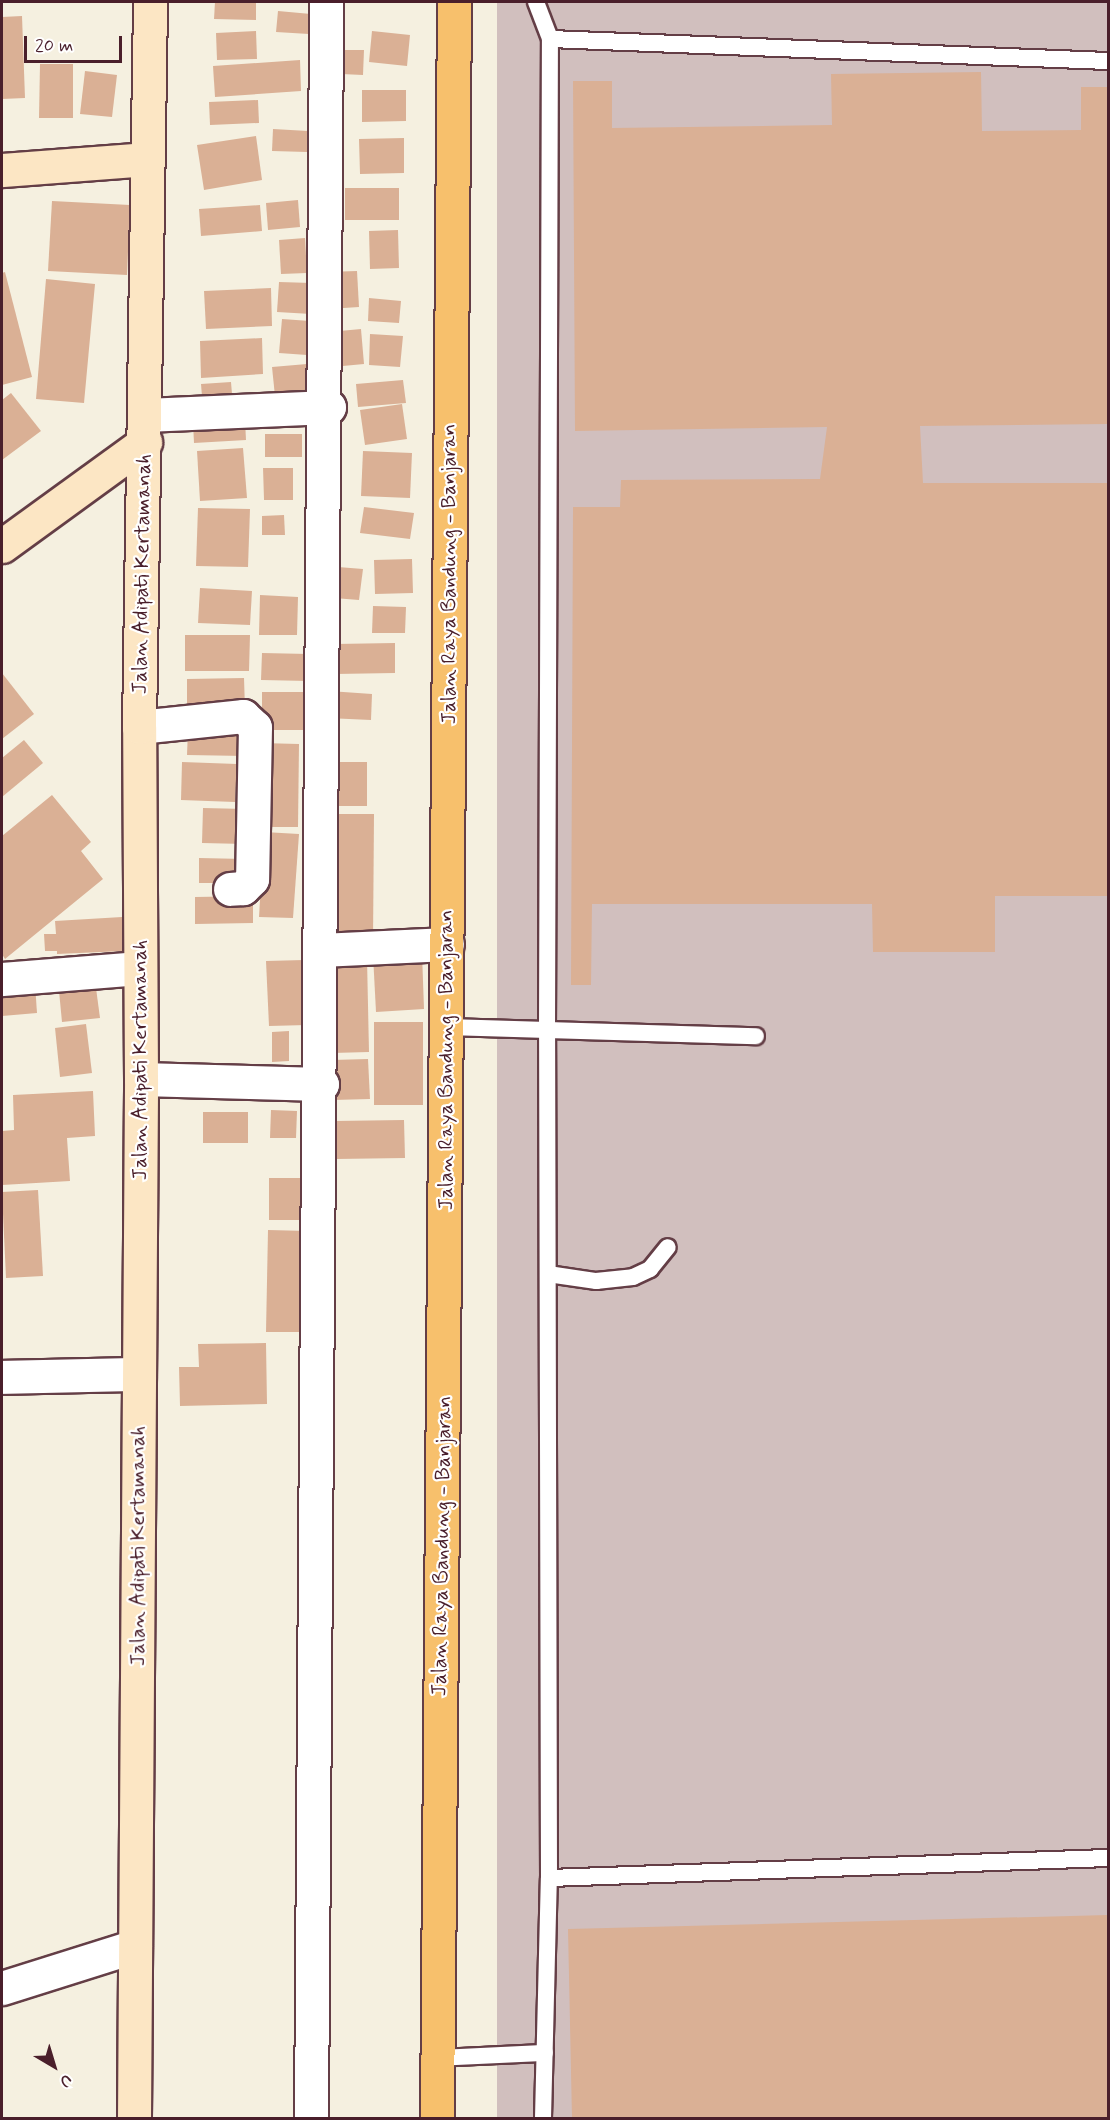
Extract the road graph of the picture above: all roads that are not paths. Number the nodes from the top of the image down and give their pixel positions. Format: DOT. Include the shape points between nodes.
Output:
graph roads {
  1 [pos="150,2"];
  2 [pos="326,2"];
  3 [pos="454,2"];
  4 [pos="536,2"];
  5 [pos="550,39"];
  6 [pos="1108,61"];
  7 [pos="148,159"];
  8 [pos="2,170"];
  9 [pos="323,407"];
  10 [pos="145,428"];
  11 [pos="2,546"];
  12 [pos="140,727"];
  13 [pos="230,889"];
  14 [pos="447,944"];
  15 [pos="321,950"];
  16 [pos="139,968"];
  17 [pos="2,979"];
  18 [pos="447,1027"];
  19 [pos="547,1029"];
  20 [pos="756,1036"];
  21 [pos="141,1079"];
  22 [pos="317,1085"];
  23 [pos="668,1247"];
  24 [pos="548,1274"];
  25 [pos="139,1374"];
  26 [pos="2,1377"];
  27 [pos="1108,1858"];
  28 [pos="549,1878"];
  29 [pos="135,1946"];
  30 [pos="2,1988"];
  31 [pos="544,2053"];
  32 [pos="436,2058"];
  33 [pos="134,2118"];
  34 [pos="311,2118"];
  35 [pos="437,2118"];
  36 [pos="543,2118"];
  1 -- 7 [label="main road, Jalan Adipati Kertamanah"];
  2 -- 9 [label="street"];
  3 -- 14 [label="main road, Jalan Raya Bandung - Banjaran"];
  4 -- 5 [label="lane"];
  5 -- 6 [label="lane"];
  5 -- 19 [label="lane"];
  7 -- 8 [label="main road"];
  7 -- 10 [label="main road, Jalan Adipati Kertamanah"];
  9 -- 10 [label="street" via="329,407"];
  9 -- 15 [label="street"];
  10 -- 11 [label="main road"];
  10 -- 12 [label="main road, Jalan Adipati Kertamanah"];
  12 -- 13 [label="street" via="243,716 255,727 252,879 243,888"];
  12 -- 16 [label="main road, Jalan Adipati Kertamanah"];
  14 -- 15 [label="street"];
  14 -- 18 [label="main road, Jalan Raya Bandung - Banjaran"];
  15 -- 22 [label="street"];
  16 -- 17 [label="street"];
  16 -- 21 [label="main road, Jalan Adipati Kertamanah"];
  18 -- 19 [label="lane"];
  18 -- 32 [label="main road, Jalan Raya Bandung - Banjaran"];
  19 -- 20 [label="lane"];
  19 -- 24 [label="lane"];
  21 -- 22 [label="street" via="322,1084"];
  21 -- 25 [label="main road, Jalan Adipati Kertamanah"];
  22 -- 34 [label="street"];
  23 -- 24 [label="lane" via="650,1269 633,1277 596,1281"];
  24 -- 28 [label="lane"];
  25 -- 26 [label="street"];
  25 -- 29 [label="main road, Jalan Adipati Kertamanah"];
  27 -- 28 [label="lane"];
  28 -- 31 [label="lane"];
  29 -- 30 [label="street"];
  29 -- 33 [label="main road, Jalan Adipati Kertamanah"];
  31 -- 32 [label="lane"];
  31 -- 36 [label="lane"];
  32 -- 35 [label="main road, Jalan Raya Bandung - Banjaran"];
}
